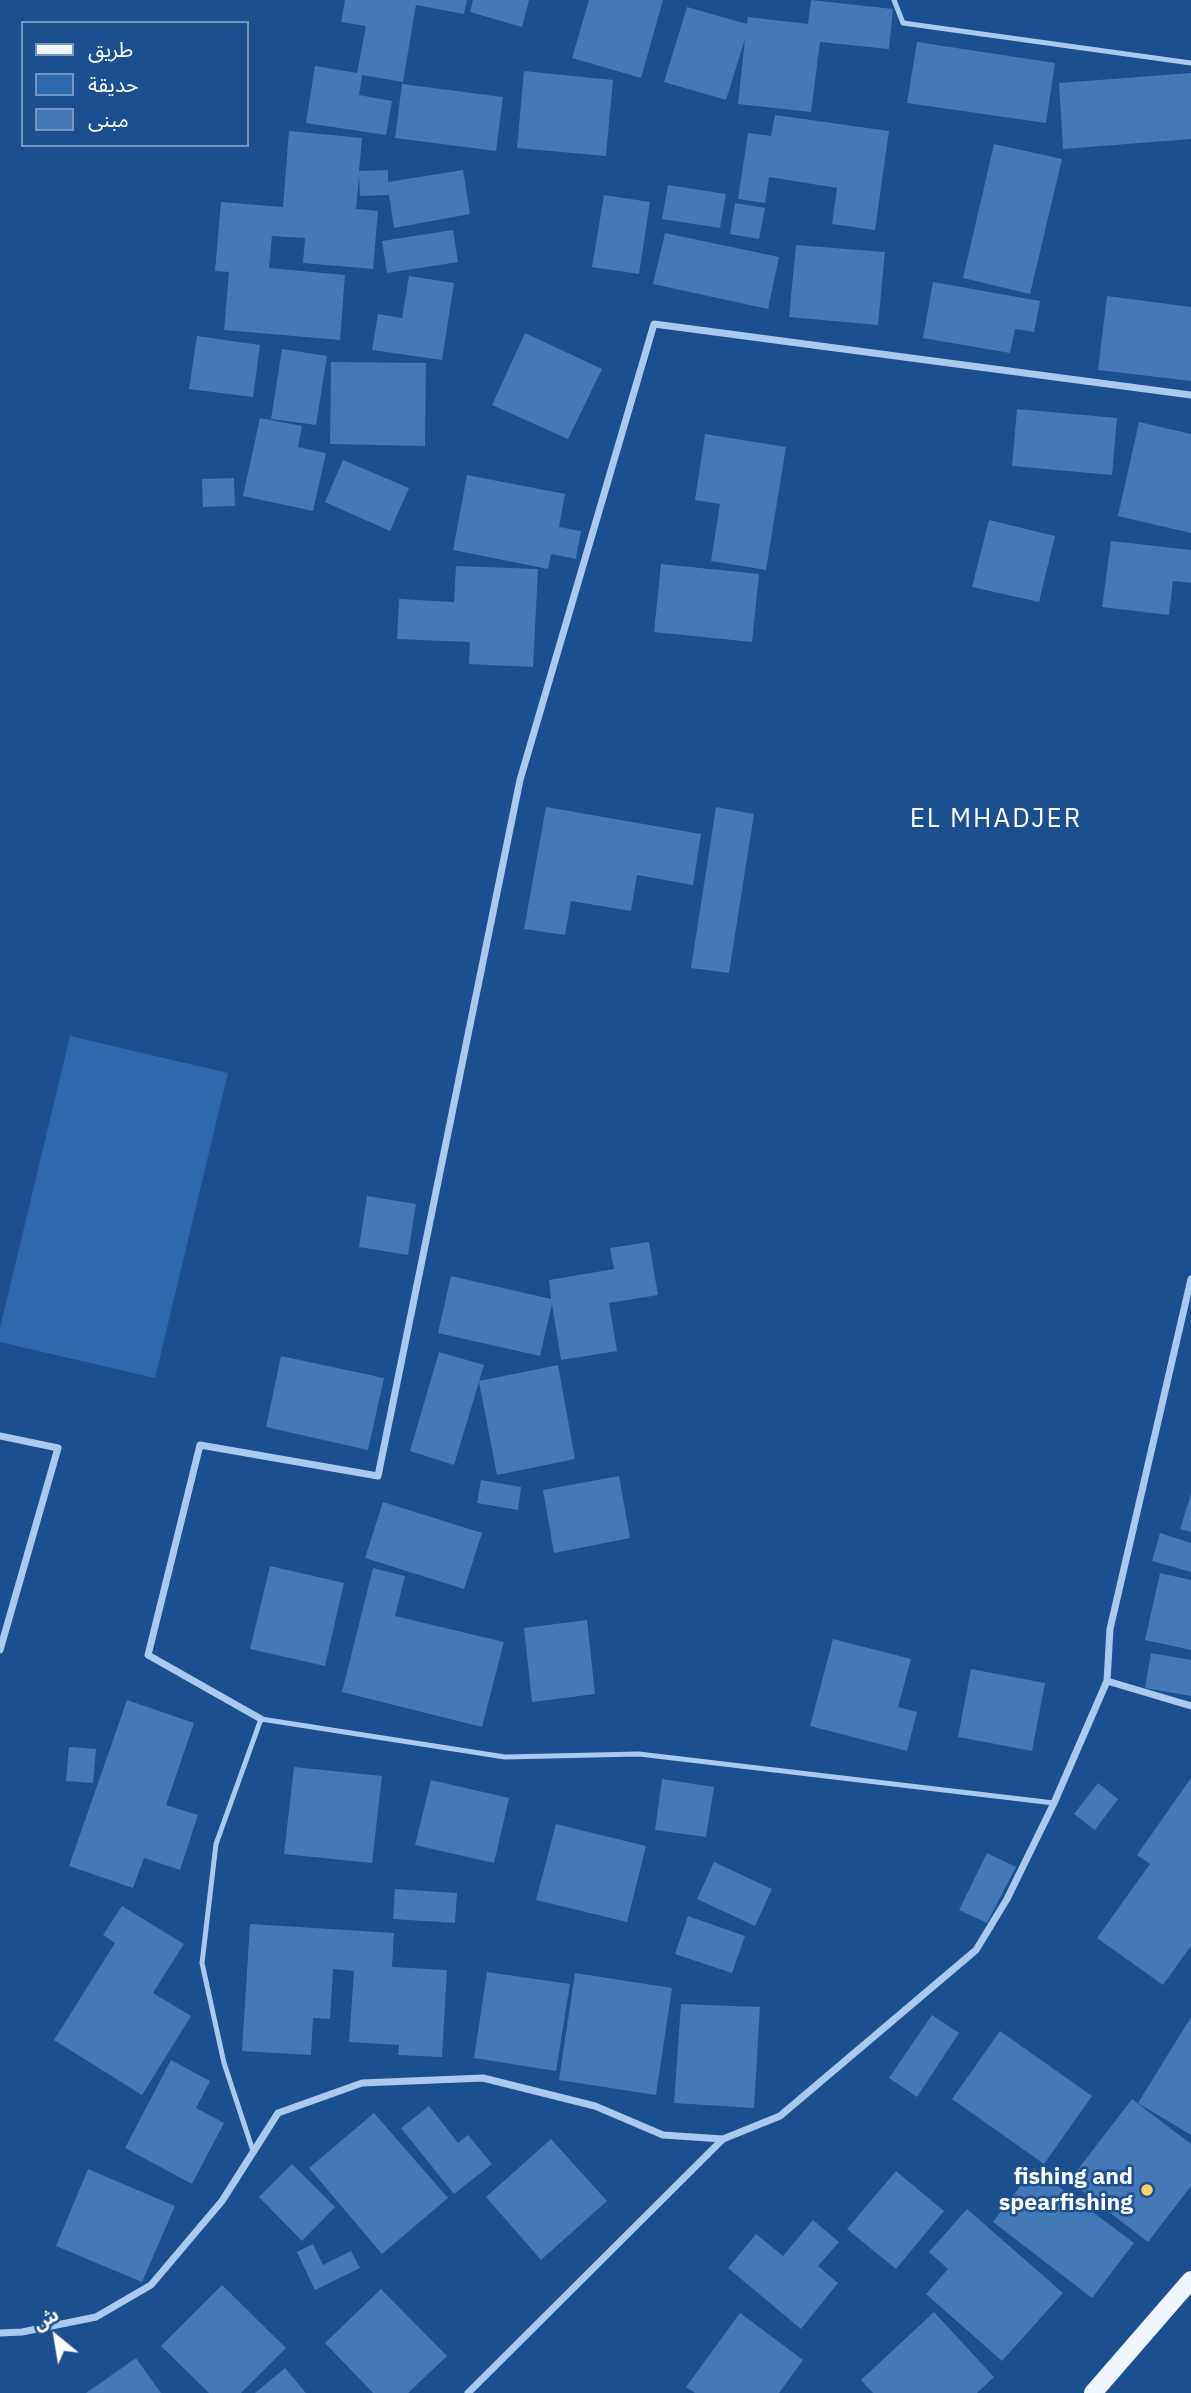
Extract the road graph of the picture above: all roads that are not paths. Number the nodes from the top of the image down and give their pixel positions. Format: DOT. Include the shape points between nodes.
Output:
graph roads {
  1 [pos="894,0"];
  2 [pos="1191,63"];
  3 [pos="1191,395"];
  4 [pos="1191,1279"];
  5 [pos="0,1436"];
  6 [pos="0,1650"];
  7 [pos="1107,1681"];
  8 [pos="1191,1706"];
  9 [pos="261,1719"];
  10 [pos="1054,1803"];
  11 [pos="723,2139"];
  12 [pos="254,2151"];
  13 [pos="1191,2280"];
  14 [pos="0,2333"];
  15 [pos="468,2393"];
  16 [pos="1093,2393"];
  1 -- 2 [label="lane" via="903,23"];
  3 -- 9 [label="street" via="654,324 520,780 378,1476 200,1445 148,1656"];
  4 -- 7 [label="street" via="1110,1629"];
  5 -- 6 [label="street" via="58,1448"];
  7 -- 8 [label="street"];
  7 -- 10 [label="street"];
  9 -- 10 [label="lane" via="505,1757 639,1754"];
  9 -- 12 [label="lane" via="216,1844 202,1963 224,2063"];
  10 -- 11 [label="street" via="976,1950 780,2116"];
  11 -- 12 [label="street" via="663,2135 595,2106 483,2078 362,2083 278,2113"];
  11 -- 15 [label="street"];
  12 -- 14 [label="street" via="222,2201 151,2285 96,2317 22,2333"];
  13 -- 16 [label="main road"];
}
